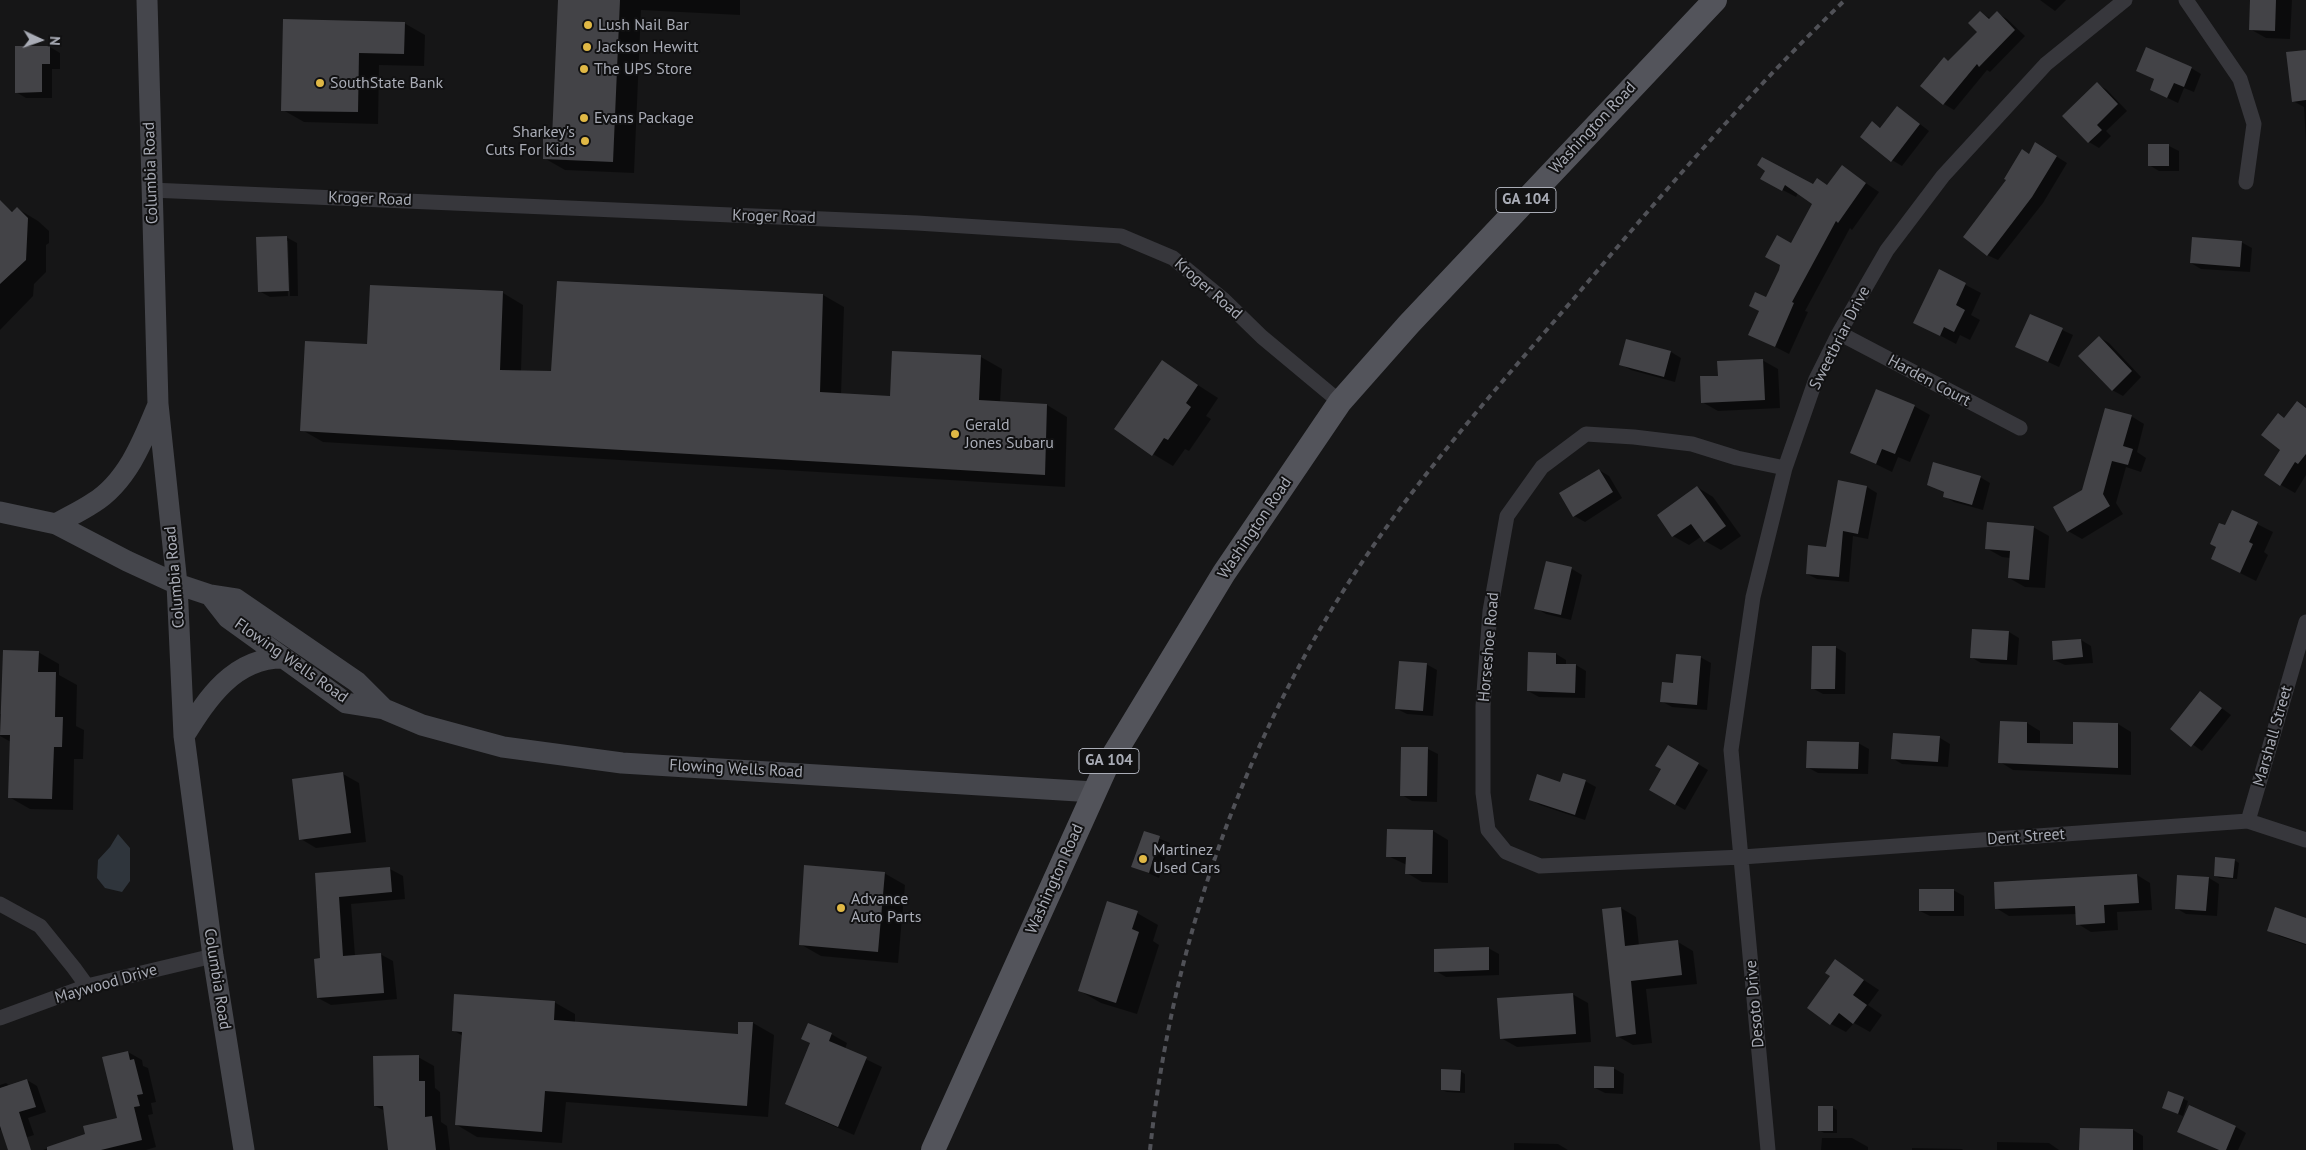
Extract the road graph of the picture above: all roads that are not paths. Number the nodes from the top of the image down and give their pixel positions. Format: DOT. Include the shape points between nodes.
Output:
graph roads {
  1 [pos="147,0"];
  2 [pos="1715,0"];
  3 [pos="2125,0"];
  4 [pos="2186,0"];
  5 [pos="2246,182"];
  6 [pos="151,190"];
  7 [pos="1839,334"];
  8 [pos="1340,402"];
  9 [pos="158,404"];
  10 [pos="2020,428"];
  11 [pos="1786,468"];
  12 [pos="0,512"];
  13 [pos="56,524"];
  14 [pos="177,584"];
  15 [pos="210,595"];
  16 [pos="2306,622"];
  17 [pos="284,658"];
  18 [pos="384,709"];
  19 [pos="184,736"];
  20 [pos="1094,792"];
  21 [pos="2248,821"];
  22 [pos="2306,840"];
  23 [pos="1742,858"];
  24 [pos="0,904"];
  25 [pos="213,956"];
  26 [pos="87,986"];
  27 [pos="0,1018"];
  28 [pos="244,1150"];
  29 [pos="933,1150"];
  30 [pos="1768,1150"];
  1 -- 6 [label="main road, Columbia Road"];
  2 -- 8 [label="main road, Washington Road / GA 104"];
  3 -- 7 [label="street, Sweetbriar Drive" via="2046,64 1942,176 1887,250"];
  4 -- 5 [label="street" via="2240,79 2254,124"];
  6 -- 8 [label="street, Kroger Road" via="908,223 1121,236 1173,258"];
  6 -- 9 [label="main road, Columbia Road"];
  7 -- 10 [label="street, Harden Court"];
  7 -- 11 [label="street, Sweetbriar Drive" via="1816,379"];
  8 -- 20 [label="main road, Washington Road / GA 104" via="1224,573 1130,726"];
  9 -- 13 [label="main road" via="139,451 112,487 95,502"];
  9 -- 14 [label="main road, Columbia Road"];
  11 -- 23 [label="street, Sweetbriar Drive" via="1753,597 1731,750"];
  11 -- 23 [label="street, Horseshoe Road" via="1692,444 1586,434 1542,467 1507,516 1490,611 1483,706 1483,793 1488,830 1506,852 1540,866"];
  12 -- 13 [label="main road, Flowing Wells Road"];
  13 -- 14 [label="main road, Flowing Wells Road"];
  14 -- 15 [label="main road, Flowing Wells Road"];
  14 -- 19 [label="main road, Columbia Road"];
  15 -- 17 [label="main road, Flowing Wells Road" via="228,618"];
  15 -- 18 [label="main road, Flowing Wells Road" via="236,599 357,682"];
  16 -- 21 [label="street, Marshall Street"];
  17 -- 18 [label="main road, Flowing Wells Road" via="346,703"];
  17 -- 19 [label="main road" via="267,657 244,667 223,683"];
  18 -- 20 [label="main road, Flowing Wells Road" via="422,725 503,747 622,763"];
  19 -- 25 [label="main road, Columbia Road"];
  20 -- 29 [label="main road, Washington Road / GA 104"];
  21 -- 22 [label="street, Dent Street"];
  21 -- 23 [label="street, Dent Street"];
  23 -- 30 [label="street, Desoto Drive"];
  24 -- 26 [label="street" via="40,926"];
  25 -- 26 [label="street, Maywood Drive"];
  25 -- 28 [label="main road, Columbia Road"];
  26 -- 27 [label="street, Maywood Drive"];
}
